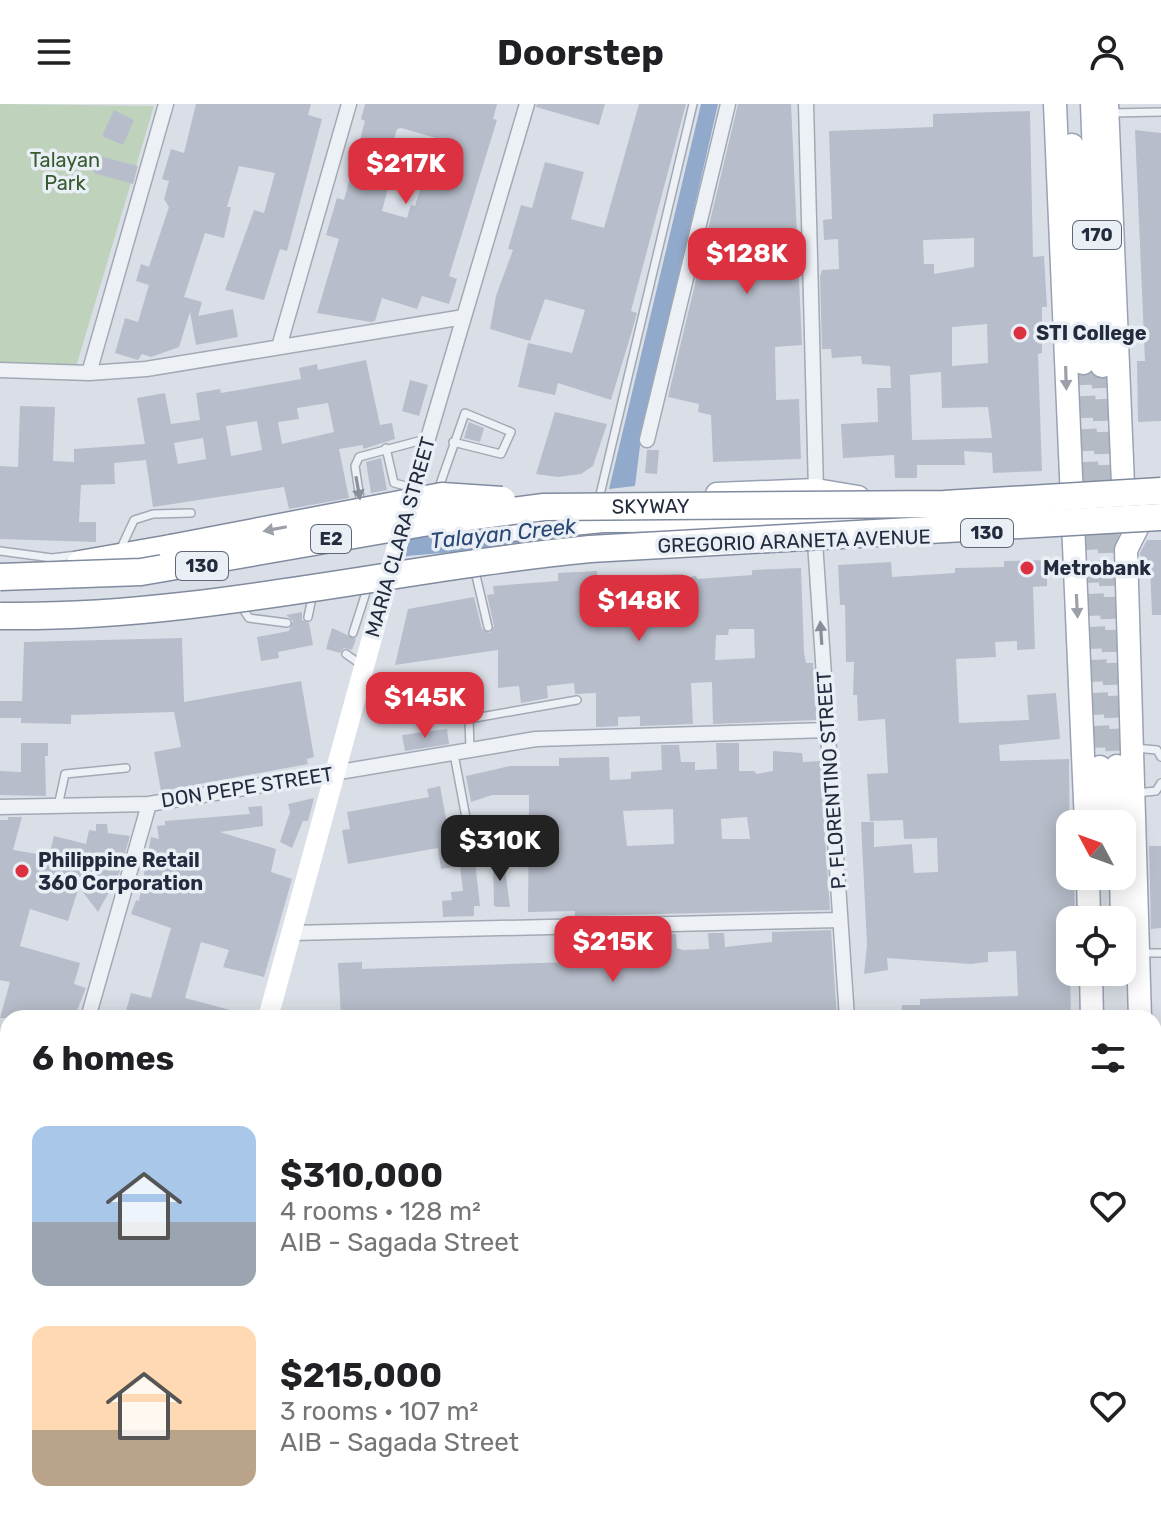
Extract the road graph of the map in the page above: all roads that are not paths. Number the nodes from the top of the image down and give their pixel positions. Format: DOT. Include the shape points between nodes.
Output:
graph roads {
  1 [pos="166,104"];
  2 [pos="349,104"];
  3 [pos="527,104"];
  4 [pos="693,104"];
  5 [pos="728,104"];
  6 [pos="806,104"];
  7 [pos="1055,104"];
  8 [pos="1070,104"];
  9 [pos="1102,107"];
  10 [pos="1161,112"];
  11 [pos="464,317"];
  12 [pos="279,347"];
  13 [pos="0,370"];
  14 [pos="89,373"];
  15 [pos="428,439"];
  16 [pos="647,440"];
  17 [pos="453,442"];
  18 [pos="386,448"];
  19 [pos="1161,480"];
  20 [pos="1123,484"];
  21 [pos="1071,487"];
  22 [pos="414,488"];
  23 [pos="816,490"];
  24 [pos="1161,491"];
  25 [pos="881,501"];
  26 [pos="544,507"];
  27 [pos="638,508"];
  28 [pos="600,512"];
  29 [pos="191,513"];
  30 [pos="1154,521"];
  31 [pos="433,524"];
  32 [pos="402,528"];
  33 [pos="1073,528"];
  34 [pos="368,534"];
  35 [pos="815,542"];
  36 [pos="0,551"];
  37 [pos="471,557"];
  38 [pos="0,564"];
  39 [pos="383,567"];
  40 [pos="313,579"];
  41 [pos="0,582"];
  42 [pos="234,594"];
  43 [pos="380,609"];
  44 [pos="0,615"];
  45 [pos="308,617"];
  46 [pos="357,621"];
  47 [pos="287,623"];
  48 [pos="488,627"];
  49 [pos="353,633"];
  50 [pos="577,700"];
  51 [pos="828,730"];
  52 [pos="1133,748"];
  53 [pos="471,751"];
  54 [pos="454,754"];
  55 [pos="1161,757"];
  56 [pos="126,768"];
  57 [pos="333,773"];
  58 [pos="1161,783"];
  59 [pos="1134,793"];
  60 [pos="149,804"];
  61 [pos="58,806"];
  62 [pos="0,807"];
  63 [pos="1085,810"];
  64 [pos="1104,810"];
  65 [pos="1117,810"];
  66 [pos="467,823"];
  67 [pos="1121,890"];
  68 [pos="840,920"];
  69 [pos="293,933"];
  70 [pos="1138,953"];
  71 [pos="1161,953"];
  72 [pos="1091,986"];
  73 [pos="1106,986"];
  74 [pos="90,1010"];
  75 [pos="270,1010"];
  76 [pos="846,1010"];
  77 [pos="1092,1010"];
  78 [pos="1107,1010"];
  79 [pos="1125,1010"];
  80 [pos="1140,1010"];
  1 -- 14 [label="street"];
  2 -- 12 [label="street"];
  3 -- 11 [label="street, MARIA CLARA STREET"];
  4 -- 28 [label="lane"];
  5 -- 16 [label="street"];
  6 -- 23 [label="street"];
  7 -- 21 [label="main road, one-way"];
  8 -- 9 [label="main road, 170" via="1093,364"];
  9 -- 10 [label="lane"];
  9 -- 20 [label="main road"];
  11 -- 12 [label="street"];
  11 -- 15 [label="street, MARIA CLARA STREET"];
  12 -- 14 [label="street"];
  13 -- 14 [label="street"];
  15 -- 18 [label="lane"];
  15 -- 22 [label="street, MARIA CLARA STREET"];
  17 -- 17 [label="lane" via="501,454 511,432 465,413"];
  17 -- 31 [label="lane"];
  18 -- 22 [label="lane" via="394,483"];
  18 -- 34 [label="lane, one-way" via="366,453 355,466"];
  19 -- 20 [label="main road, GREGORIO ARANETA AVENUE / 130"];
  20 -- 21 [label="main road, GREGORIO ARANETA AVENUE / 130"];
  20 -- 33 [label="main road"];
  21 -- 25 [label="main road, GREGORIO ARANETA AVENUE / 130"];
  21 -- 33 [label="main road"];
  22 -- 32 [label="street, MARIA CLARA STREET"];
  23 -- 25 [label="main road, GREGORIO ARANETA AVENUE / 130"];
  23 -- 27 [label="main road, GREGORIO ARANETA AVENUE / 130" via="707,494"];
  24 -- 26 [label="highway, SKYWAY / E2, bridge" via="944,504"];
  25 -- 27 [label="main road, GREGORIO ARANETA AVENUE / 130" via="814,509"];
  25 -- 28 [label="highway" via="827,518"];
  26 -- 38 [label="highway, one-way, bridge" via="442,496 116,560"];
  26 -- 41 [label="highway, SKYWAY / E2, bridge" via="141,572"];
  27 -- 28 [label="main road, GREGORIO ARANETA AVENUE / 130, bridge"];
  28 -- 31 [label="main road, GREGORIO ARANETA AVENUE / 130" via="507,513"];
  28 -- 41 [label="highway" via="150,585 45,589"];
  29 -- 36 [label="lane" via="134,520 120,549 52,558"];
  30 -- 33 [label="main road, GREGORIO ARANETA AVENUE / 130"];
  30 -- 44 [label="highway, SKYWAY / E2, bridge" via="590,549 146,610 70,617"];
  30 -- 52 [label="main road" via="1126,550"];
  31 -- 32 [label="main road, GREGORIO ARANETA AVENUE / 130"];
  32 -- 34 [label="main road, GREGORIO ARANETA AVENUE / 130"];
  32 -- 39 [label="street, MARIA CLARA STREET"];
  33 -- 35 [label="main road, GREGORIO ARANETA AVENUE / 130"];
  33 -- 63 [label="main road, one-way"];
  34 -- 41 [label="main road, GREGORIO ARANETA AVENUE / 130" via="86,586"];
  35 -- 37 [label="main road, GREGORIO ARANETA AVENUE / 130" via="529,550"];
  51 -- 35 [label="street, P. FLORENTINO STREET, one-way"];
  37 -- 39 [label="main road, GREGORIO ARANETA AVENUE / 130"];
  37 -- 48 [label="lane"];
  39 -- 40 [label="main road, GREGORIO ARANETA AVENUE / 130"];
  39 -- 43 [label="street, MARIA CLARA STREET"];
  39 -- 46 [label="lane"];
  40 -- 42 [label="main road, GREGORIO ARANETA AVENUE / 130"];
  40 -- 45 [label="lane"];
  42 -- 44 [label="main road, GREGORIO ARANETA AVENUE / 130" via="93,612"];
  42 -- 47 [label="lane" via="249,618"];
  43 -- 46 [label="lane"];
  43 -- 57 [label="street, MARIA CLARA STREET" via="354,660"];
  46 -- 49 [label="lane"];
  50 -- 53 [label="lane" via="469,719"];
  51 -- 53 [label="street, DON PEPE STREET" via="536,739"];
  51 -- 68 [label="street, P. FLORENTINO STREET"];
  52 -- 55 [label="lane" via="1157,750"];
  52 -- 59 [label="main road"];
  53 -- 54 [label="street, DON PEPE STREET"];
  54 -- 57 [label="street, DON PEPE STREET"];
  54 -- 66 [label="lane"];
  56 -- 61 [label="lane" via="65,774"];
  57 -- 60 [label="street, DON PEPE STREET"];
  57 -- 69 [label="street, MARIA CLARA STREET"];
  58 -- 59 [label="lane" via="1156,791"];
  59 -- 70 [label="main road"];
  60 -- 61 [label="street, DON PEPE STREET"];
  60 -- 74 [label="street"];
  61 -- 62 [label="street, DON PEPE STREET"];
  64 -- 65 [label="main road" via="1109,766"];
  67 -- 79 [label="main road"];
  68 -- 69 [label="street"];
  68 -- 76 [label="street, P. FLORENTINO STREET"];
  69 -- 75 [label="street, MARIA CLARA STREET"];
  70 -- 71 [label="lane"];
  70 -- 80 [label="main road"];
  72 -- 77 [label="main road"];
  73 -- 78 [label="main road"];
}
